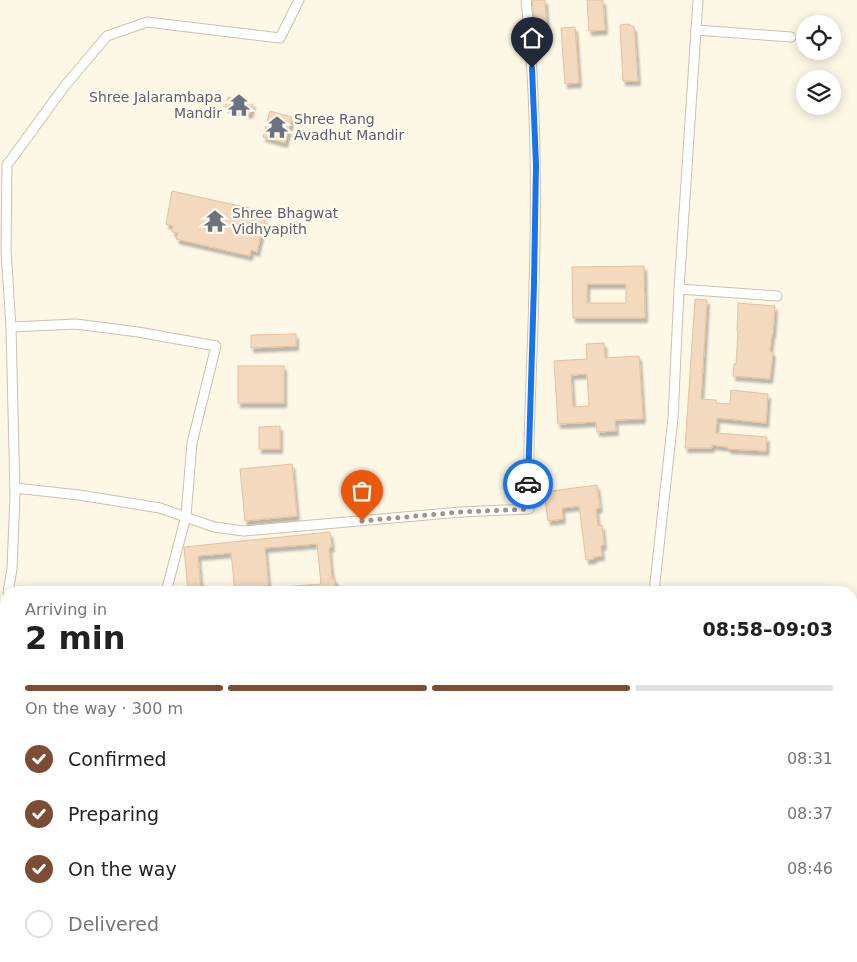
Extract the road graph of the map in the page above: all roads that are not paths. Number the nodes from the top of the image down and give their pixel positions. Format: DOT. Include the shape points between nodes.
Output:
graph roads {
  1 [pos="299,0"];
  2 [pos="526,0"];
  3 [pos="698,0"];
  4 [pos="696,30"];
  5 [pos="791,37"];
  6 [pos="4,164"];
  7 [pos="679,289"];
  8 [pos="777,296"];
  9 [pos="11,327"];
  10 [pos="15,488"];
  11 [pos="186,516"];
  12 [pos="9,586"];
  13 [pos="168,586"];
  14 [pos="655,586"];
  1 -- 6 [label="street" via="280,38 147,22 107,36"];
  2 -- 11 [label="street" via="532,49 536,165 529,509 244,531 214,527"];
  3 -- 4 [label="street"];
  4 -- 5 [label="street"];
  4 -- 7 [label="street"];
  6 -- 9 [label="street"];
  7 -- 8 [label="street"];
  7 -- 14 [label="street" via="673,418"];
  9 -- 10 [label="street"];
  9 -- 11 [label="street" via="76,324 216,346 192,443"];
  10 -- 11 [label="street" via="160,508"];
  10 -- 12 [label="street"];
  11 -- 13 [label="street"];
}
